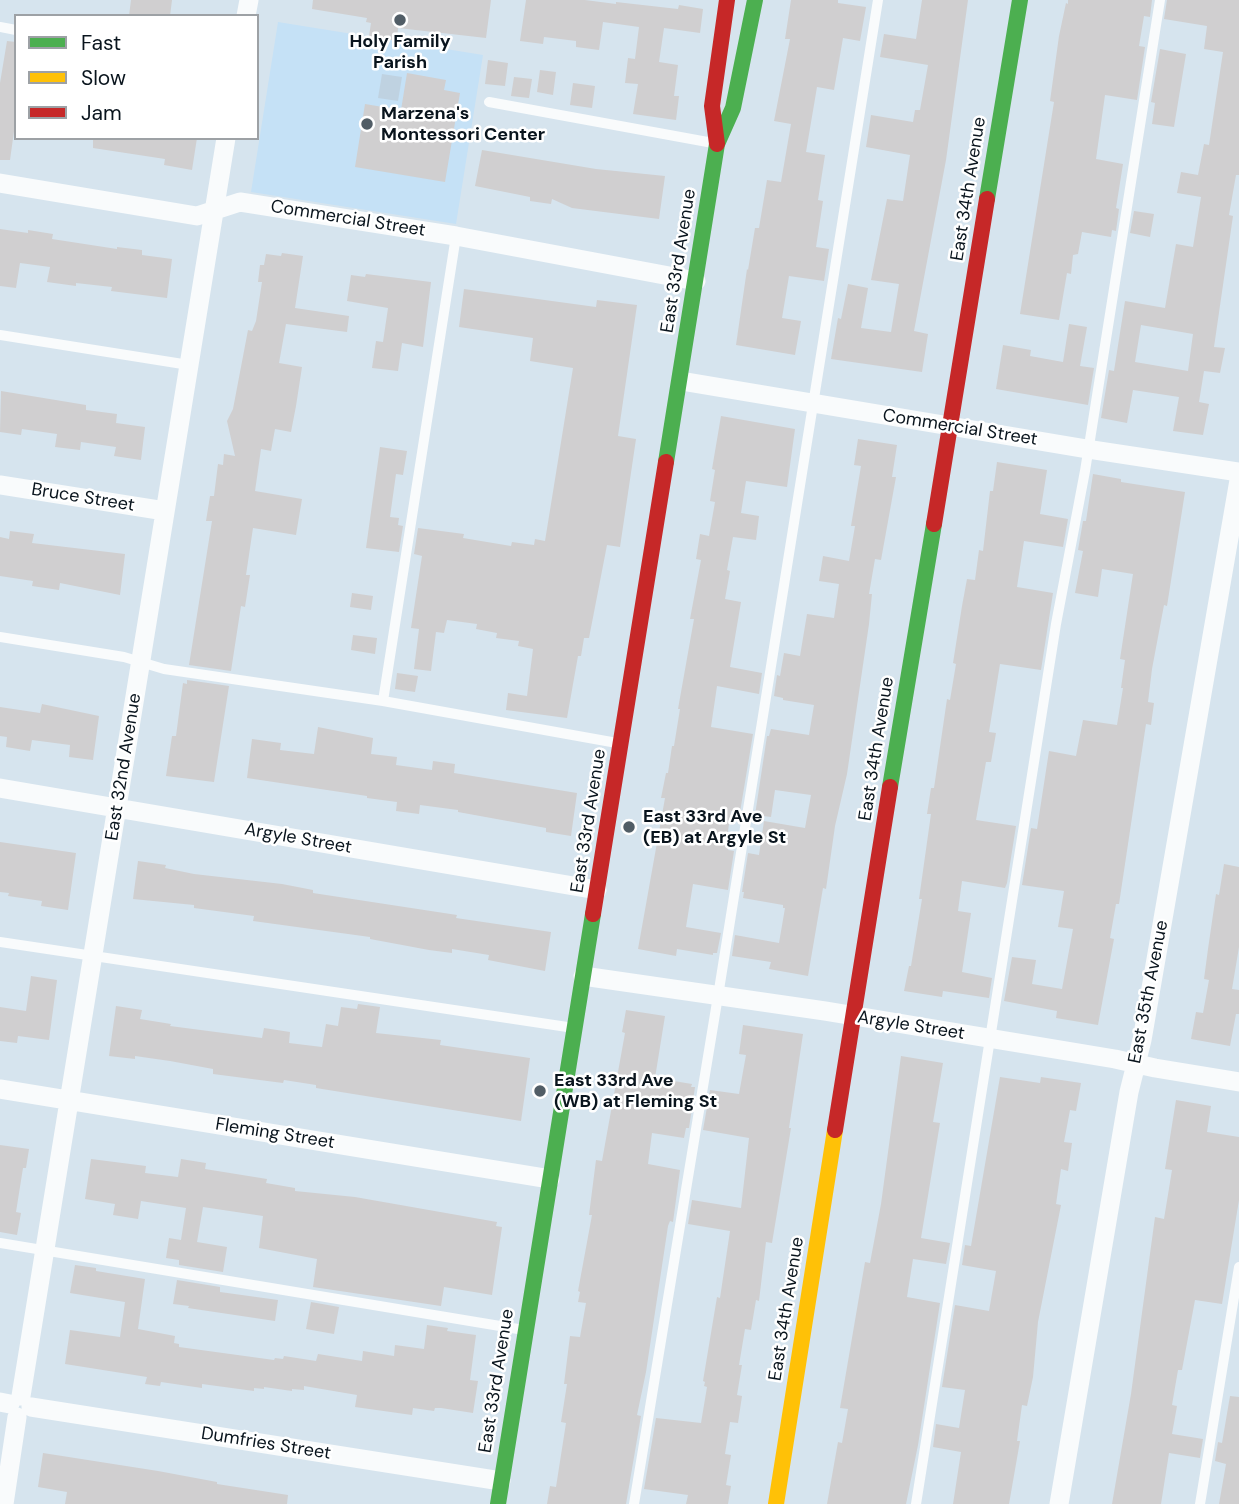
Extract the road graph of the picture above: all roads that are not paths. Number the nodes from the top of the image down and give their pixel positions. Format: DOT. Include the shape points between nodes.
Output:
graph roads {
  1 [pos="727,0"];
  2 [pos="755,0"];
  3 [pos="878,0"];
  4 [pos="1020,0"];
  5 [pos="1160,0"];
  6 [pos="489,102"];
  7 [pos="226,140"];
  8 [pos="717,144"];
  9 [pos="0,183"];
  10 [pos="215,210"];
  11 [pos="456,236"];
  12 [pos="696,281"];
  13 [pos="0,335"];
  14 [pos="189,365"];
  15 [pos="681,381"];
  16 [pos="813,403"];
  17 [pos="950,426"];
  18 [pos="1087,449"];
  19 [pos="1239,472"];
  20 [pos="1239,480"];
  21 [pos="0,485"];
  22 [pos="165,511"];
  23 [pos="0,637"];
  24 [pos="141,662"];
  25 [pos="383,701"];
  26 [pos="621,744"];
  27 [pos="0,788"];
  28 [pos="117,808"];
  29 [pos="597,890"];
  30 [pos="0,942"];
  31 [pos="93,957"];
  32 [pos="583,976"];
  33 [pos="718,996"];
  34 [pos="852,1017"];
  35 [pos="575,1028"];
  36 [pos="992,1039"];
  37 [pos="1136,1064"];
  38 [pos="1239,1082"];
  39 [pos="0,1089"];
  40 [pos="69,1100"];
  41 [pos="550,1179"];
  42 [pos="0,1243"];
  43 [pos="44,1251"];
  44 [pos="1239,1266"];
  45 [pos="524,1330"];
  46 [pos="16,1405"];
  47 [pos="501,1481"];
  48 [pos="4,1504"];
  49 [pos="498,1504"];
  50 [pos="634,1504"];
  51 [pos="776,1504"];
  52 [pos="916,1504"];
  53 [pos="1059,1504"];
  54 [pos="1200,1504"];
  1 -- 8 [label="street, East 33rd Avenue" via="712,106"];
  2 -- 8 [label="street, East 33rd Avenue" via="733,108"];
  3 -- 16 [label="lane"];
  4 -- 17 [label="street, East 34th Avenue"];
  5 -- 18 [label="lane"];
  6 -- 8 [label="lane"];
  7 -- 10 [label="street, East 32nd Avenue"];
  8 -- 12 [label="street, East 33rd Avenue"];
  9 -- 10 [label="street, Commercial Street" via="197,216"];
  10 -- 11 [label="street, Commercial Street" via="240,202"];
  10 -- 14 [label="street, East 32nd Avenue"];
  11 -- 12 [label="street, Commercial Street"];
  11 -- 25 [label="lane"];
  12 -- 15 [label="street, East 33rd Avenue"];
  13 -- 14 [label="lane"];
  14 -- 22 [label="street, East 32nd Avenue"];
  15 -- 16 [label="street, Commercial Street"];
  15 -- 26 [label="street, East 33rd Avenue"];
  16 -- 17 [label="street, Commercial Street"];
  16 -- 33 [label="lane"];
  17 -- 18 [label="street, Commercial Street"];
  17 -- 34 [label="street, East 34th Avenue"];
  18 -- 19 [label="street, Commercial Street"];
  18 -- 36 [label="lane"];
  20 -- 37 [label="street, East 35th Avenue"];
  21 -- 22 [label="street, Bruce Street"];
  22 -- 24 [label="street, East 32nd Avenue"];
  23 -- 24 [label="lane"];
  24 -- 25 [label="lane"];
  24 -- 28 [label="street, East 32nd Avenue"];
  25 -- 26 [label="lane"];
  26 -- 29 [label="street, East 33rd Avenue"];
  27 -- 28 [label="street, Argyle Street"];
  28 -- 29 [label="street, Argyle Street"];
  28 -- 31 [label="street, East 32nd Avenue"];
  29 -- 32 [label="street, East 33rd Avenue"];
  30 -- 31 [label="lane"];
  31 -- 35 [label="lane"];
  31 -- 40 [label="street, East 32nd Avenue"];
  32 -- 33 [label="street, Argyle Street"];
  32 -- 35 [label="street, East 33rd Avenue"];
  33 -- 34 [label="street, Argyle Street"];
  33 -- 50 [label="lane"];
  34 -- 36 [label="street, Argyle Street"];
  34 -- 51 [label="street, East 34th Avenue"];
  35 -- 41 [label="street, East 33rd Avenue"];
  36 -- 37 [label="street, Argyle Street"];
  36 -- 52 [label="lane"];
  37 -- 38 [label="street, Argyle Street"];
  37 -- 53 [label="street, East 35th Avenue"];
  39 -- 40 [label="street, Fleming Street"];
  40 -- 41 [label="street, Fleming Street"];
  40 -- 43 [label="street, East 32nd Avenue"];
  41 -- 45 [label="street, East 33rd Avenue"];
  42 -- 43 [label="lane"];
  43 -- 45 [label="lane"];
  43 -- 46 [label="street, East 32nd Avenue"];
  44 -- 54 [label="lane"];
  45 -- 47 [label="street, East 33rd Avenue"];
  46 -- 47 [label="street, Dumfries Street"];
  46 -- 48 [label="street, East 32nd Avenue"];
  47 -- 49 [label="street, East 33rd Avenue"];
}
